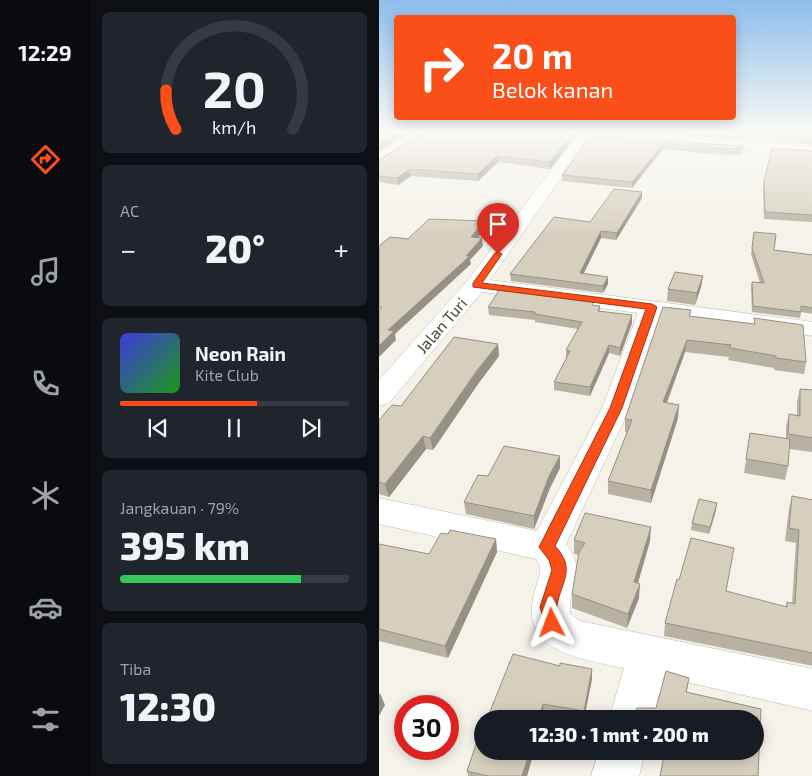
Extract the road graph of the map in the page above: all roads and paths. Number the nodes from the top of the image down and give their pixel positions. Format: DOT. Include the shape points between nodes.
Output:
graph roads {
  1 [pos="560,167"];
  2 [pos="476,285"];
  3 [pos="652,307"];
  4 [pos="812,329"];
  5 [pos="379,397"];
  6 [pos="379,511"];
  7 [pos="547,547"];
  8 [pos="649,655"];
  9 [pos="812,690"];
  10 [pos="634,710"];
  11 [pos="619,760"];
  12 [pos="615,776"];
  1 -- 2 [label="street, Jalan Turi"];
  2 -- 3 [label="street"];
  2 -- 5 [label="street, Jalan Turi"];
  3 -- 4 [label="street"];
  3 -- 7 [label="street" via="616,408"];
  6 -- 7 [label="street"];
  7 -- 8 [label="street" via="560,570 548,607 552,623 559,632 572,638"];
  8 -- 9 [label="street"];
  8 -- 10 [label="street"];
  11 -- 12 [label="street"];
}
